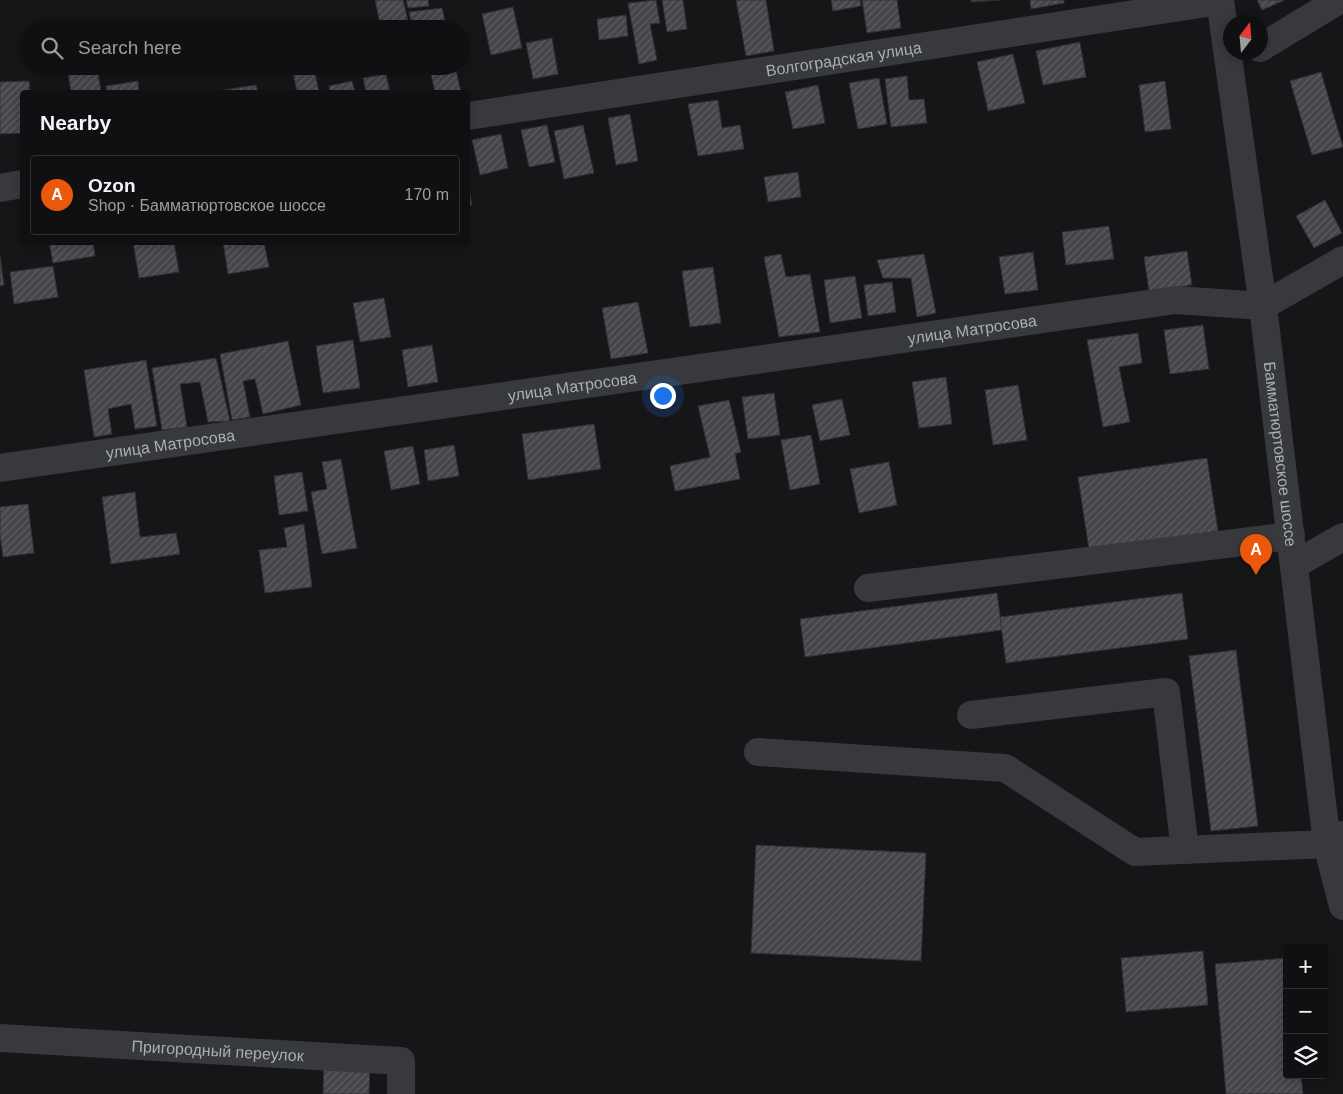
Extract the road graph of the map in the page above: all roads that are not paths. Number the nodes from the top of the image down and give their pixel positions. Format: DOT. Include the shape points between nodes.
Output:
graph roads {
  1 [pos="1220,0"];
  2 [pos="1339,0"];
  3 [pos="1268,43"];
  4 [pos="1242,60"];
  5 [pos="1229,68"];
  6 [pos="470,116"];
  7 [pos="20,184"];
  8 [pos="0,188"];
  9 [pos="1343,260"];
  10 [pos="1263,306"];
  11 [pos="0,468"];
  12 [pos="1291,536"];
  13 [pos="1343,537"];
  14 [pos="1294,565"];
  15 [pos="868,588"];
  16 [pos="971,715"];
  17 [pos="758,752"];
  18 [pos="1335,839"];
  19 [pos="1185,850"];
  20 [pos="1343,906"];
  21 [pos="0,1038"];
  22 [pos="401,1094"];
  1 -- 5 [label="street, Бамматюртовское шоссе"];
  1 -- 6 [label="street, Волгоградская улица"];
  2 -- 3 [label="street"];
  4 -- 5 [label="street"];
  5 -- 10 [label="street, Бамматюртовское шоссе"];
  7 -- 8 [label="street"];
  9 -- 10 [label="street"];
  10 -- 11 [label="street, улица Матросова" via="1176,300"];
  10 -- 12 [label="street, Бамматюртовское шоссе"];
  12 -- 14 [label="street, Бамматюртовское шоссе"];
  12 -- 15 [label="street"];
  13 -- 14 [label="street"];
  14 -- 18 [label="street, Бамматюртовское шоссе"];
  16 -- 19 [label="street" via="1166,692"];
  17 -- 19 [label="street" via="1006,768 1135,852"];
  18 -- 19 [label="street"];
  18 -- 20 [label="street, Бамматюртовское шоссе"];
  21 -- 22 [label="street, Пригородный переулок" via="402,1061"];
}
